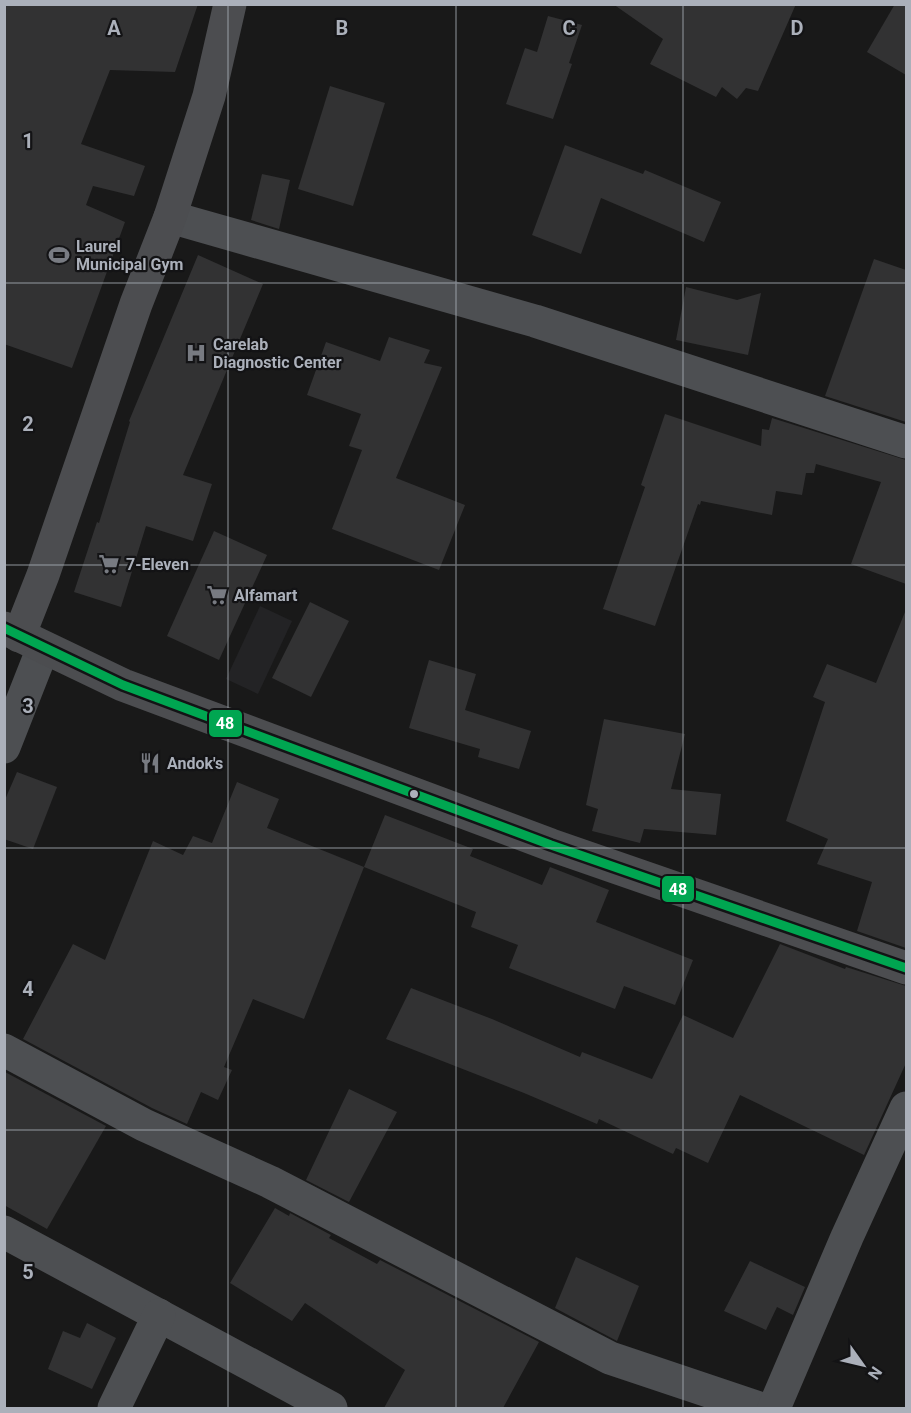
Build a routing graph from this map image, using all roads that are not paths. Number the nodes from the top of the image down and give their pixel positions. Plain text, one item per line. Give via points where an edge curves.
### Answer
1 (230, 4) edge
2 (170, 217) junction
3 (906, 442) edge
4 (22, 637) edge
5 (4, 747) edge
6 (906, 968) edge
7 (4, 1050) edge
8 (906, 1108) edge
9 (4, 1232) edge
10 (159, 1315) junction
11 (114, 1408) edge
12 (330, 1408) edge
13 (759, 1408) edge
14 (774, 1408) edge

1 - 2 main road via 209,96
2 - 3 street via 535,321
2 - 4 main road via 136,304
4 - 5 street
4 - 6 main road via 123,685 541,841
7 - 13 street via 144,1125 270,1182 610,1358
8 - 14 street
9 - 10 street
10 - 11 street
10 - 12 street

